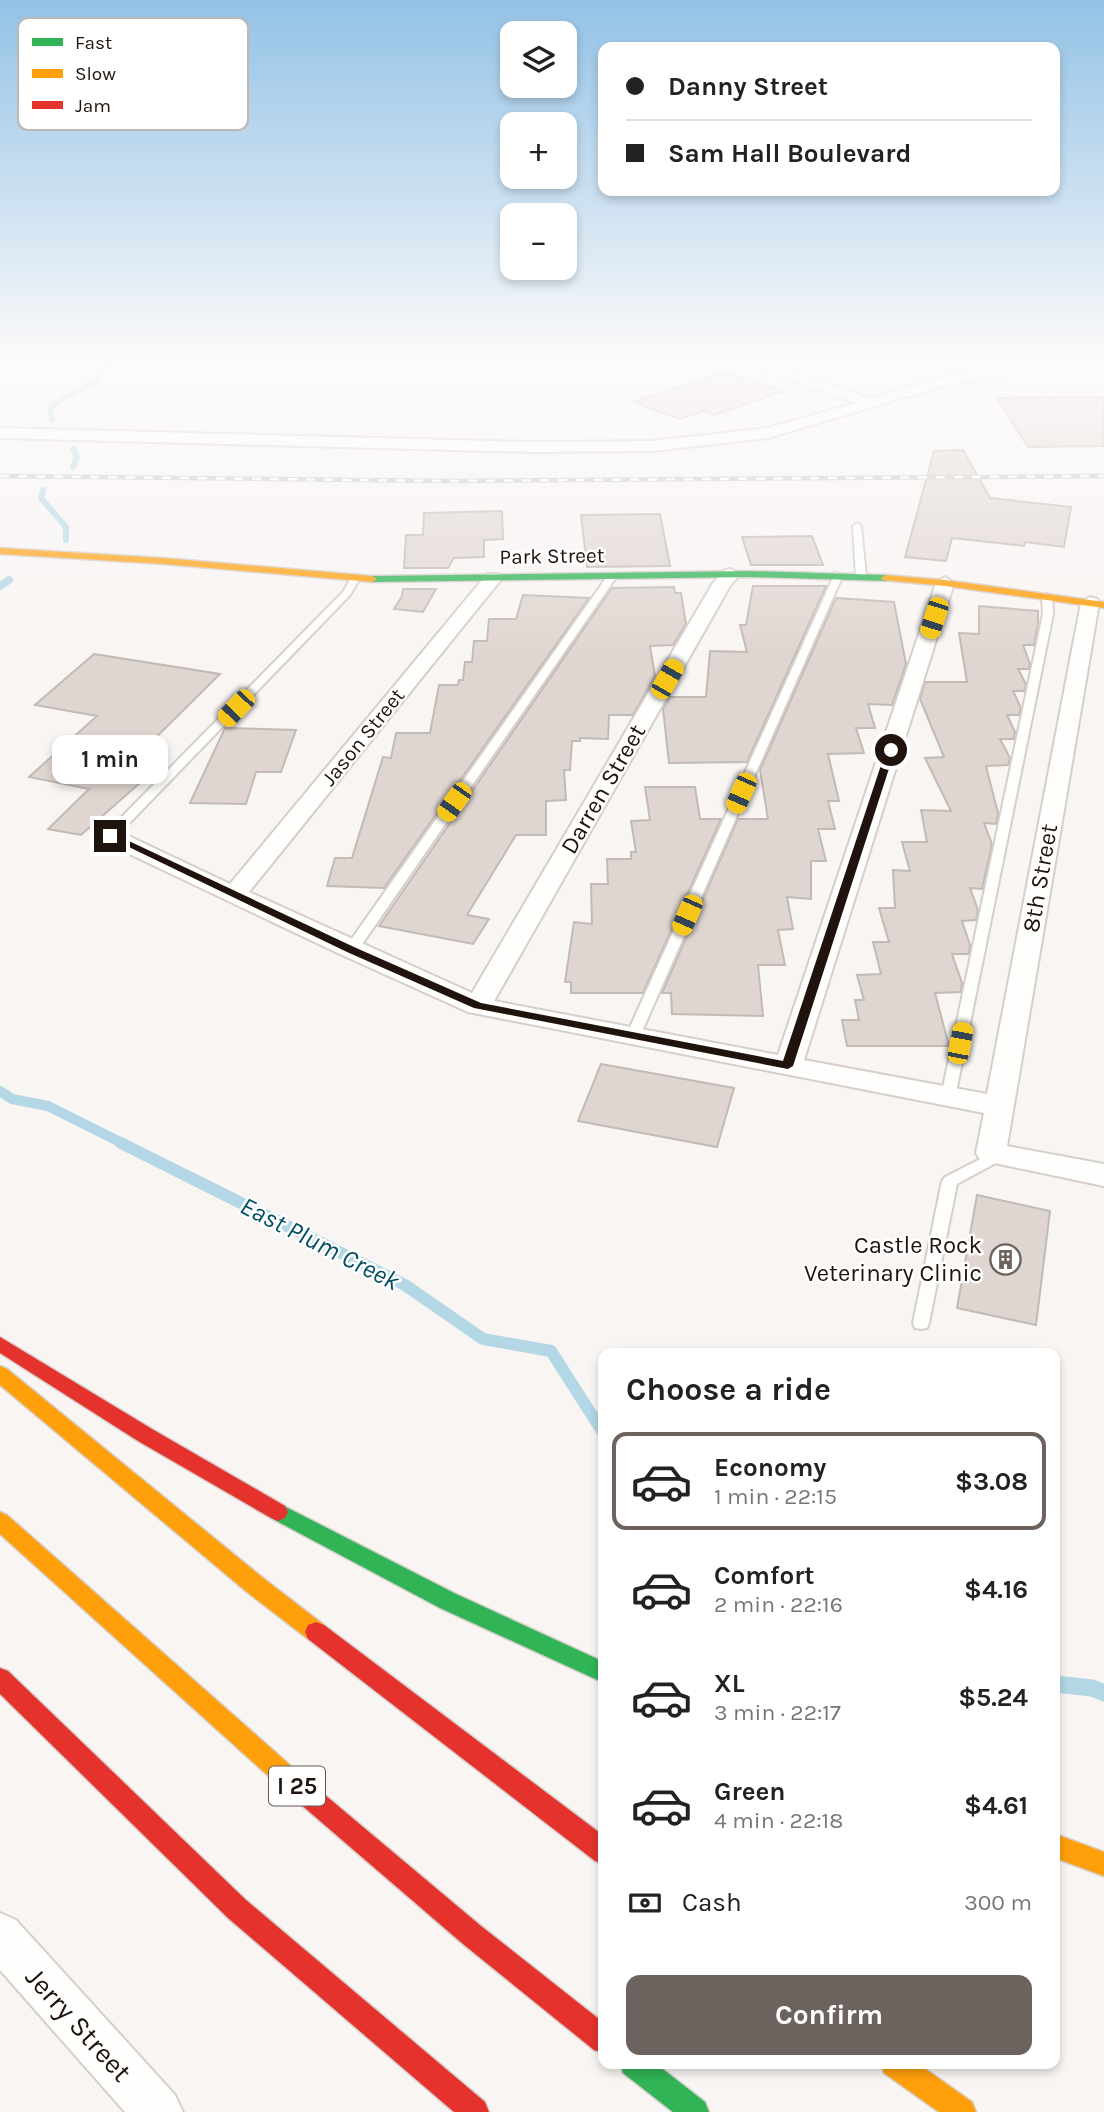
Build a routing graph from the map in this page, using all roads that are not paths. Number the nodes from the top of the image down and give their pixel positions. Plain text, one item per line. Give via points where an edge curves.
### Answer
1 (857, 527) dead end
2 (0, 551) edge
3 (730, 574) junction
4 (838, 575) junction
5 (612, 576) junction
6 (861, 576) junction
7 (493, 578) junction
8 (355, 579) junction
9 (945, 583) junction
10 (1047, 597) junction
11 (1097, 604) edge
12 (110, 836) joint
13 (234, 895) junction
14 (351, 950) junction
15 (478, 1006) junction
16 (633, 1036) junction
17 (788, 1066) junction
18 (948, 1097) junction
19 (998, 1106) junction
20 (995, 1154) junction
21 (1104, 1175) edge
22 (921, 1323) dead end
23 (0, 1344) edge
24 (0, 1374) edge
25 (0, 1521) edge
26 (598, 1670) edge
27 (0, 1679) edge
28 (598, 1847) edge
29 (1060, 1848) edge
30 (1104, 1864) edge
31 (0, 1936) edge
32 (598, 2035) edge
33 (641, 2069) edge
34 (902, 2069) edge
35 (158, 2112) edge
36 (475, 2112) edge
37 (695, 2112) edge
38 (962, 2112) edge

1 - 6 lane
2 - 8 main road, Park Street
3 - 4 main road, Park Street
3 - 5 main road, Park Street
3 - 15 street, Darren Street
4 - 6 main road, Park Street
4 - 16 lane
5 - 7 main road, Park Street
5 - 14 lane
6 - 9 main road, Park Street
7 - 8 main road, Park Street
7 - 13 street, Jason Street
8 - 12 lane via 347,593
9 - 10 main road, Park Street
9 - 17 street
10 - 11 main road, Park Street
10 - 18 lane via 1045,627
11 - 19 street, 8th Street
12 - 13 street
13 - 14 street
14 - 15 street
15 - 16 street
16 - 17 street
17 - 18 street
18 - 19 street
19 - 20 street, 8th Street
20 - 21 street
20 - 22 lane via 950,1181
23 - 26 main road via 171,1450 418,1588
24 - 28 main road via 255,1585
25 - 32 main road, I 25 via 261,1755
27 - 36 main road via 237,1909
29 - 30 main road
31 - 35 street, Jerry Street
33 - 37 main road
34 - 38 main road

